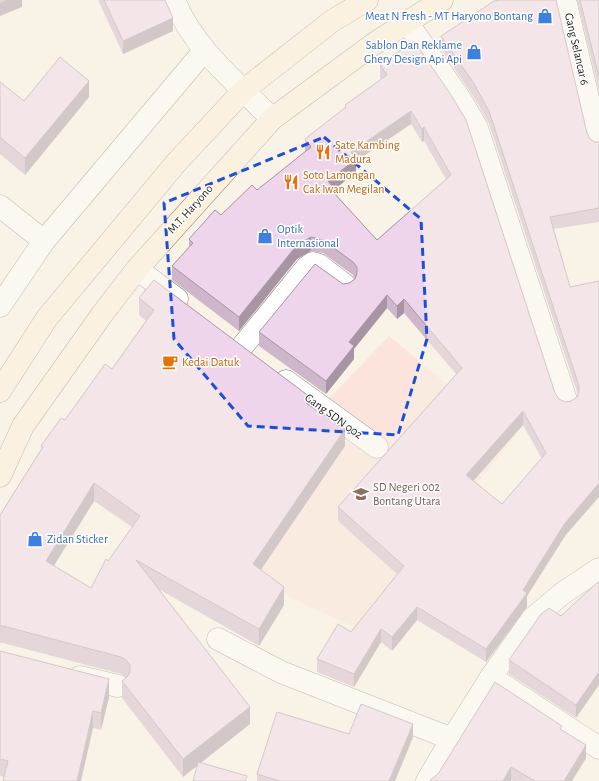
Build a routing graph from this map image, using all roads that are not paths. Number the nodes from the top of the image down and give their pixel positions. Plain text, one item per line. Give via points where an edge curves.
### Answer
1 (174, 0) edge
2 (367, 0) edge
3 (442, 0) edge
4 (565, 0) edge
5 (407, 22) junction
6 (204, 51) junction
7 (244, 90) junction
8 (272, 119) junction
9 (599, 144) edge
10 (0, 206) edge
11 (44, 241) junction
12 (137, 269) junction
13 (345, 284) edge
14 (0, 306) edge
15 (192, 311) edge
16 (222, 334) edge
17 (241, 348) junction
18 (0, 391) edge
19 (567, 403) edge
20 (377, 447) dead end
21 (0, 476) edge
22 (599, 569) edge
23 (218, 639) dead end
24 (59, 671) edge
25 (491, 677) junction
26 (118, 686) dead end
27 (452, 739) junction
28 (599, 748) edge
29 (427, 781) edge

1 - 6 street via 181,17
2 - 7 main road via 332,21
3 - 5 main road, M.T. Haryono
4 - 9 street, Gang Selancar 6
5 - 8 main road, M.T. Haryono
5 - 19 street via 477,128
6 - 7 street
6 - 11 street
7 - 8 street
7 - 18 main road via 176,163 47,318
8 - 12 main road, M.T. Haryono
10 - 11 street
11 - 14 street
12 - 15 street
12 - 21 main road, M.T. Haryono via 23,426
13 - 17 street via 313,263
16 - 17 street, Gang SDN 002
17 - 20 street, Gang SDN 002
22 - 25 street via 563,593 532,619
23 - 27 street via 281,672
24 - 26 street
25 - 27 street
25 - 28 street
27 - 29 street

